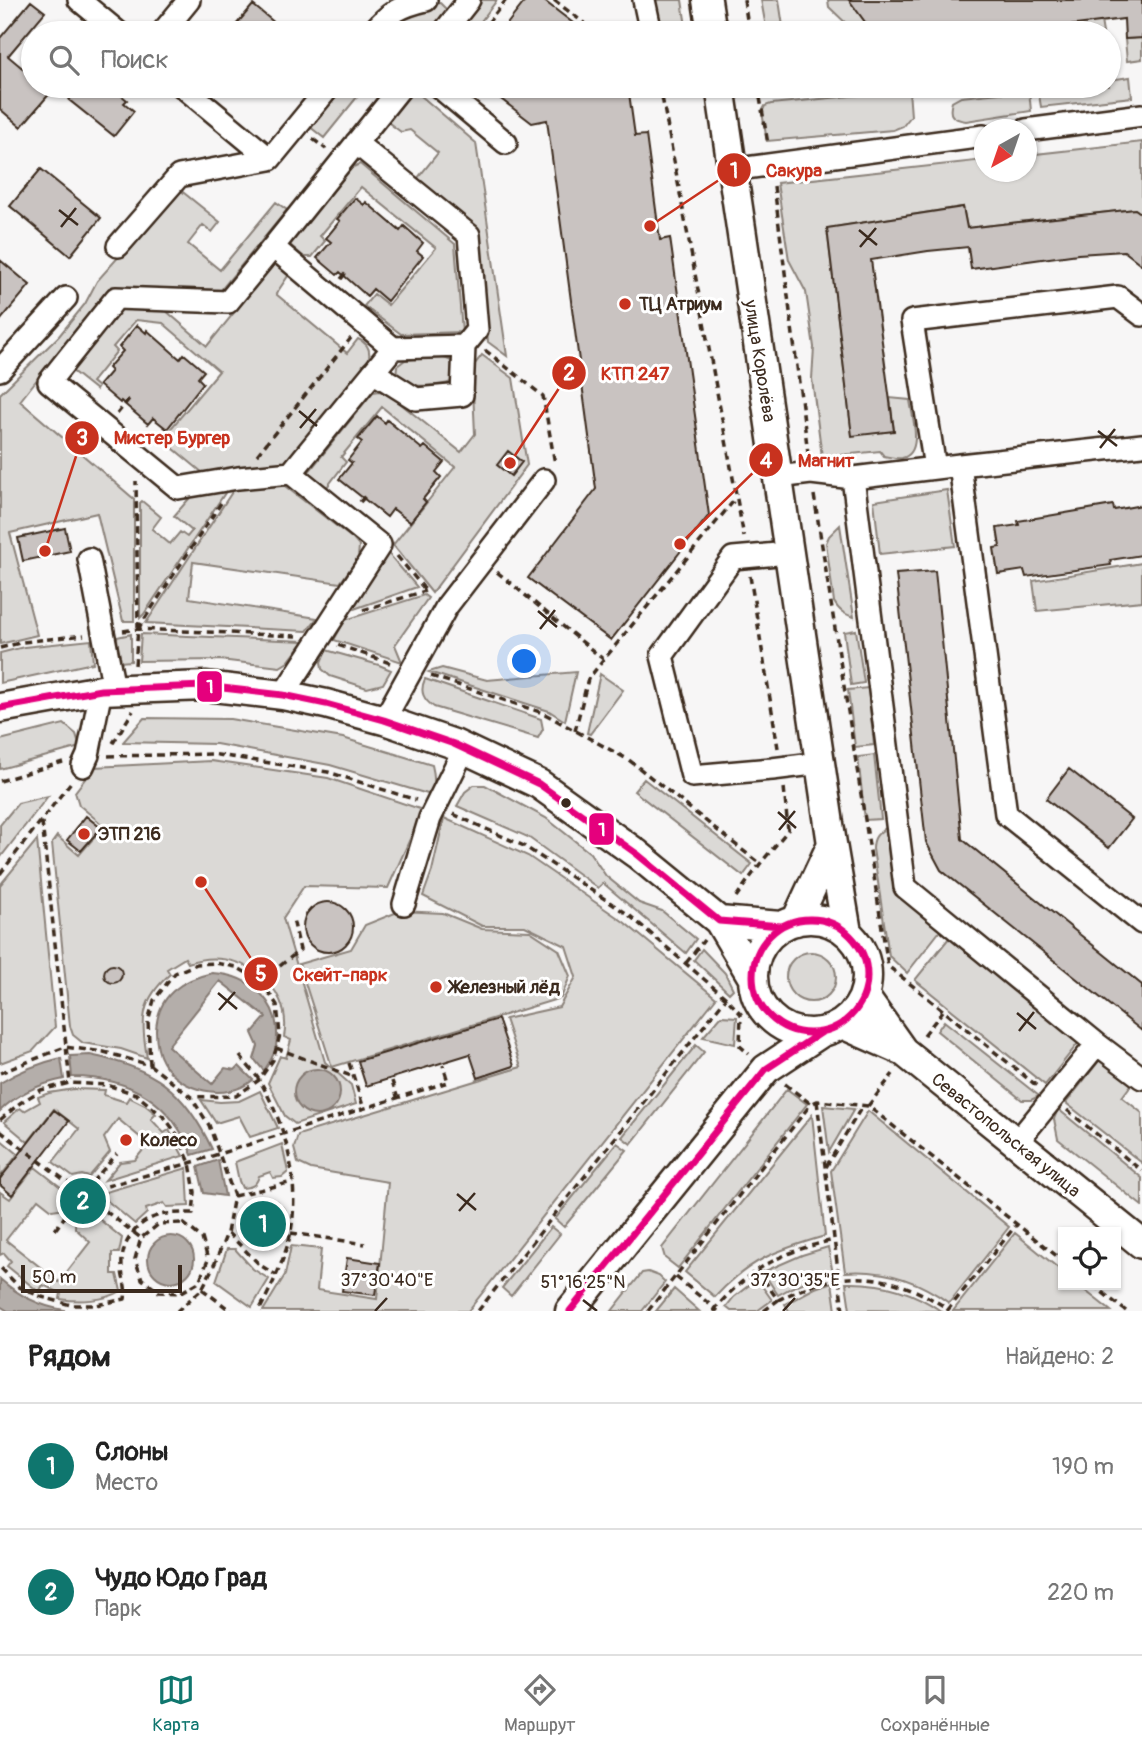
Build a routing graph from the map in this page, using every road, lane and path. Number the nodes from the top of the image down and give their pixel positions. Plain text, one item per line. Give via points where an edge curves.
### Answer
1 (79, 0) edge
2 (189, 0) edge
3 (426, 0) edge
4 (469, 0) edge
5 (506, 0) edge
6 (554, 0) edge
7 (645, 0) edge
8 (707, 0) edge
9 (744, 0) edge
10 (104, 21) edge
11 (172, 21) edge
12 (382, 21) edge
13 (452, 21) edge
14 (489, 21) edge
15 (581, 21) edge
16 (649, 21) edge
17 (710, 21) edge
18 (747, 21) edge
19 (196, 98) edge
20 (320, 98) edge
21 (392, 98) edge
22 (452, 98) edge
23 (722, 98) edge
24 (760, 98) edge
25 (1142, 115) edge
26 (297, 126) junction
27 (1037, 129) edge
28 (974, 137) edge
29 (356, 143) junction
30 (506, 143) dead end
31 (270, 159) junction
32 (341, 162) junction
33 (771, 165) junction
34 (731, 170) junction
35 (118, 246) dead end
36 (273, 247) junction
37 (66, 298) dead end
38 (1142, 315) edge
39 (364, 323) junction
40 (467, 342) junction
41 (393, 348) junction
42 (0, 370) edge
43 (373, 372) junction
44 (1142, 445) edge
45 (136, 454) junction
46 (961, 466) junction
47 (934, 468) junction
48 (291, 473) junction
49 (778, 477) junction
50 (238, 478) junction
51 (853, 478) junction
52 (544, 480) joint
53 (736, 498) dead end
54 (380, 545) junction
55 (789, 553) junction
56 (89, 559) dead end
57 (483, 560) junction
58 (331, 620) junction
59 (603, 659) junction
60 (108, 690) junction
61 (283, 695) junction
62 (0, 708) edge
63 (384, 720) junction
64 (575, 731) dead end
65 (464, 749) junction
66 (85, 761) junction
67 (821, 762) junction
68 (0, 781) edge
69 (436, 806) junction
70 (42, 822) junction
71 (832, 844) junction
72 (0, 874) edge
73 (404, 904) dead end
74 (293, 919) dead end
75 (719, 920) junction
76 (788, 923) junction
77 (1142, 923) edge
78 (847, 932) junction
79 (753, 978) junction
80 (261, 981) junction
81 (864, 996) junction
82 (726, 998) junction
83 (768, 1015) junction
84 (832, 1028) junction
85 (1097, 1044) junction
86 (65, 1047) junction
87 (276, 1048) junction
88 (903, 1051) junction
89 (240, 1056) dead end
90 (349, 1063) dead end
91 (150, 1065) junction
92 (443, 1065) dead end
93 (766, 1069) junction
94 (0, 1072) edge
95 (354, 1077) junction
96 (1142, 1078) edge
97 (259, 1080) junction
98 (392, 1082) dead end
99 (69, 1083) junction
100 (191, 1097) junction
101 (398, 1098) junction
102 (817, 1101) junction
103 (811, 1104) junction
104 (863, 1105) junction
105 (365, 1109) junction
106 (0, 1120) edge
107 (0, 1131) edge
108 (284, 1133) junction
109 (1016, 1143) junction
110 (220, 1153) junction
111 (117, 1154) dead end
112 (190, 1163) junction
113 (825, 1168) junction
114 (293, 1182) junction
115 (82, 1193) junction
116 (234, 1196) junction
117 (1017, 1224) junction
118 (55, 1230) dead end
119 (132, 1232) junction
120 (227, 1233) junction
121 (290, 1233) junction
122 (141, 1238) junction
123 (834, 1240) junction
124 (365, 1244) dead end
125 (1142, 1244) edge
126 (1058, 1257) edge
127 (0, 1268) edge
128 (757, 1270) junction
129 (276, 1275) junction
130 (676, 1277) junction
131 (839, 1279) junction
132 (199, 1282) junction
133 (202, 1289) junction
134 (1099, 1290) edge
135 (778, 1300) junction
136 (71, 1305) junction
137 (715, 1310) edge
138 (947, 1310) edge
139 (71, 1311) edge
140 (177, 1311) edge
141 (231, 1311) edge
142 (259, 1311) edge
143 (478, 1311) edge
144 (570, 1311) edge
145 (648, 1311) edge
146 (764, 1311) edge
147 (843, 1311) edge
148 (1126, 1311) edge

1 - 10 street
2 - 11 street
3 - 12 street via 406,5
4 - 13 street
5 - 14 path
6 - 15 path
7 - 16 street
8 - 17 main road
9 - 18 path
19 - 31 street
20 - 26 street
21 - 29 street
22 - 30 street
23 - 34 main road, улица Королёва
24 - 33 path
25 - 27 street
26 - 31 street
26 - 32 path
28 - 33 street
29 - 32 street
29 - 40 street via 469,234 477,330
31 - 35 street via 179,176
32 - 36 street
33 - 34 street
34 - 49 main road, улица Королёва
36 - 39 street
36 - 45 street via 228,302 116,298 49,382
37 - 42 street
38 - 47 street via 1118,297 912,321
39 - 41 street
39 - 50 path
40 - 41 street
40 - 43 street via 462,394 416,399
40 - 52 path via 543,396 555,464
41 - 43 street
43 - 48 street
44 - 46 street
45 - 50 street via 178,488
45 - 50 path via 138,629
46 - 47 street
46 - 77 street via 1006,814
47 - 51 street
48 - 50 street
48 - 54 street
49 - 51 street via 811,473
49 - 55 main road, улица Королёва
51 - 85 street via 905,887
52 - 57 street
53 - 59 path
54 - 58 street
54 - 58 path via 392,550 425,591
55 - 67 main road, улица Королёва
55 - 67 street via 733,558 662,656 692,776
56 - 60 street
57 - 59 path
57 - 63 street via 447,606
58 - 61 street
59 - 64 path via 587,678
60 - 61 main road via 205,686
60 - 62 main road
60 - 66 street
61 - 63 main road
63 - 65 main road
65 - 69 street
65 - 75 main road via 539,784
66 - 68 path
66 - 69 path via 212,754 328,772
66 - 70 path
67 - 71 main road, улица Королёва
69 - 73 street
69 - 82 path via 524,846 629,915
70 - 72 path
70 - 86 path
71 - 76 main road
71 - 78 main road, улица Королёва
74 - 80 path via 300,950
75 - 76 main road
75 - 79 main road
76 - 78 main road via 814,919
76 - 79 main road via 760,948
78 - 81 main road via 866,962
79 - 83 main road
80 - 87 path via 277,1005 280,1035
80 - 91 path via 236,967 216,963 197,964 175,973 154,1000 148,1021
81 - 84 main road via 855,1012
81 - 88 main road, Севастопольская улица
82 - 93 path via 741,1014 740,1046
82 - 143 path
83 - 84 main road via 802,1033
83 - 93 main road
84 - 88 main road, Севастопольская улица
84 - 93 main road
85 - 96 street
85 - 109 street
86 - 91 path
86 - 94 path
86 - 99 path
87 - 95 path
87 - 97 path
88 - 109 main road, Севастопольская улица
89 - 97 path
90 - 95 path
91 - 100 path
92 - 101 path via 448,1082
93 - 103 path
93 - 144 main road
95 - 105 path
97 - 100 path via 236,1096
97 - 108 path
98 - 101 path
99 - 106 path via 41,1090
99 - 112 path via 107,1085 136,1094 165,1118
100 - 110 path
101 - 105 path
102 - 103 path
102 - 104 path
102 - 113 path
103 - 130 path
104 - 113 path
104 - 117 path
105 - 108 path
107 - 115 path
108 - 110 path
108 - 114 path
109 - 125 main road, Севастопольская улица
110 - 112 path
110 - 116 path
111 - 115 path
112 - 115 path
112 - 119 path via 193,1213 163,1214
113 - 123 path
114 - 116 path
114 - 121 path
115 - 118 path
115 - 119 path
116 - 120 path
117 - 126 path
117 - 138 path
119 - 122 path
119 - 136 path via 122,1251 125,1299
120 - 129 path
120 - 133 path
121 - 124 path
121 - 129 path
122 - 132 path via 135,1259 142,1279 159,1292 180,1293
122 - 132 path via 159,1224 183,1223 202,1238 208,1261
123 - 128 path via 795,1251
123 - 131 path
127 - 136 path via 19,1287
128 - 135 path
128 - 137 path
129 - 142 path
130 - 137 path
130 - 145 path
131 - 135 path
131 - 138 path via 884,1280 907,1286
131 - 147 path
132 - 133 path
133 - 140 path
133 - 141 path
134 - 148 path
135 - 146 path
136 - 139 path

